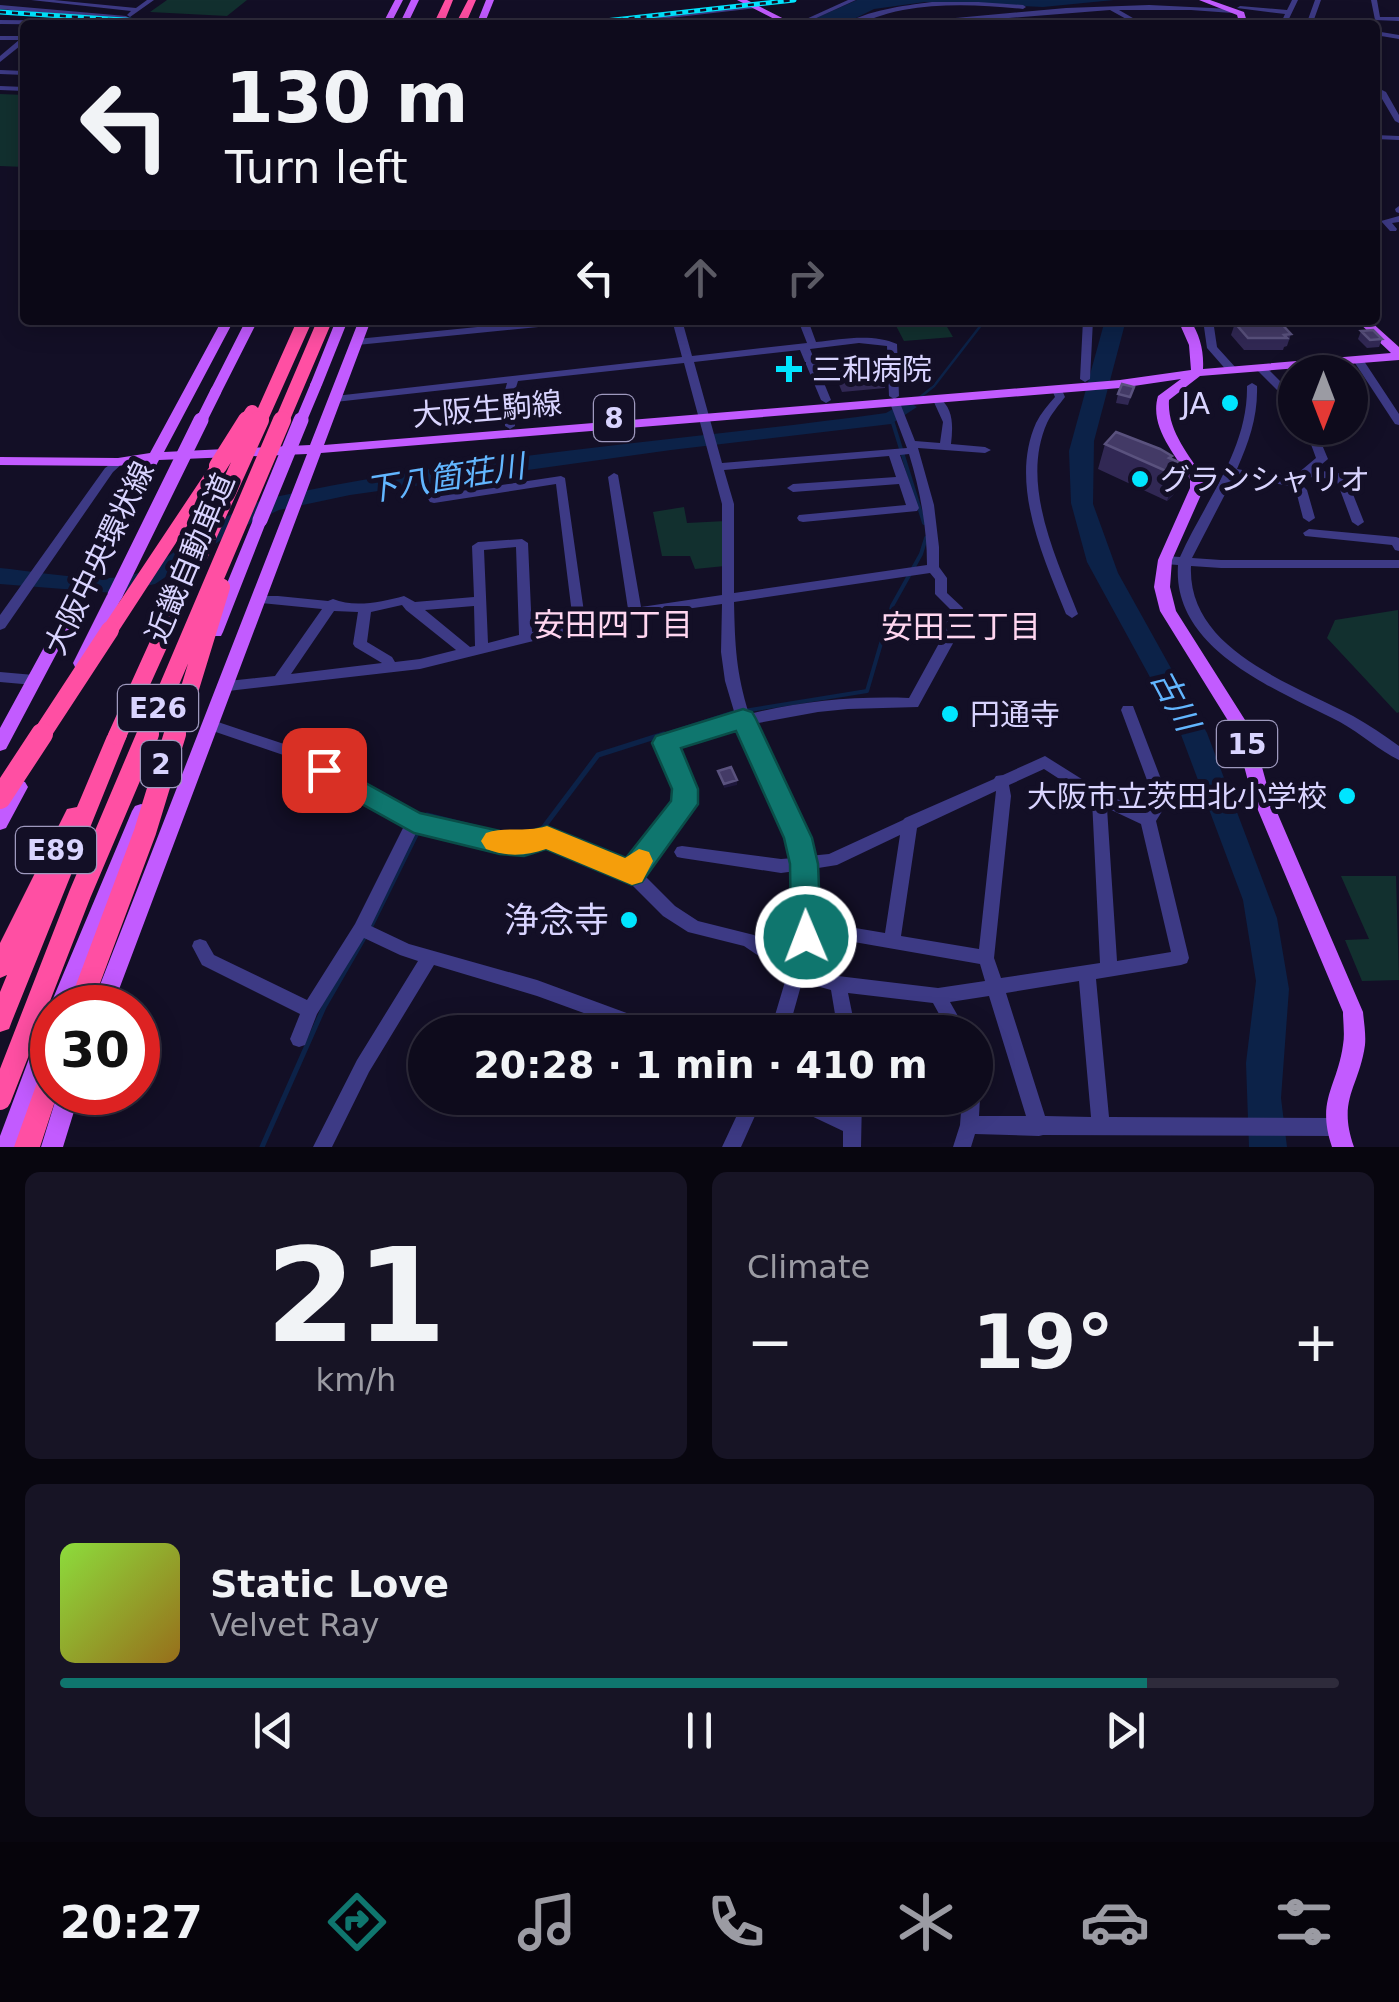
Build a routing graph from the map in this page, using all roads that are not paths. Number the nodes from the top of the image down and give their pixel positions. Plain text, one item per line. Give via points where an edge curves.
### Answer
1 (34, 0) edge
2 (151, 0) edge
3 (740, 0) edge
4 (853, 0) edge
5 (1120, 0) edge
6 (1203, 0) edge
7 (1295, 0) edge
8 (1374, 0) edge
9 (754, 7) junction
10 (0, 8) edge
11 (1050, 8) dead end
12 (1080, 8) junction
13 (1110, 8) junction
14 (1238, 8) edge
15 (137, 10) junction
16 (1289, 12) junction
17 (974, 18) junction
18 (1399, 19) edge
19 (96, 20) edge
20 (124, 20) edge
21 (645, 20) edge
22 (782, 20) edge
23 (801, 20) edge
24 (855, 20) edge
25 (965, 20) edge
26 (977, 20) edge
27 (1133, 20) edge
28 (1285, 20) edge
29 (5, 52) edge
30 (0, 65) edge
31 (1380, 94) edge
32 (1399, 121) edge
33 (1399, 219) edge
34 (1396, 230) edge
35 (225, 325) edge
36 (249, 325) edge
37 (299, 325) edge
38 (300, 325) edge
39 (322, 325) edge
40 (340, 325) edge
41 (363, 325) edge
42 (529, 325) edge
43 (678, 325) edge
44 (804, 325) edge
45 (1088, 325) edge
46 (1188, 325) edge
47 (1209, 325) edge
48 (1367, 325) edge
49 (357, 342) junction
50 (807, 345) junction
51 (1399, 355) edge
52 (688, 359) junction
53 (1368, 359) edge
54 (1278, 367) edge
55 (1262, 368) junction
56 (1232, 370) junction
57 (1197, 373) junction
58 (1368, 375) edge
59 (514, 378) junction
60 (1084, 383) junction
61 (1278, 384) edge
62 (1252, 386) dead end
63 (1057, 390) junction
64 (937, 397) junction
65 (335, 399) junction
66 (826, 400) junction
67 (900, 404) junction
68 (703, 415) junction
69 (1399, 422) edge
70 (510, 426) junction
71 (1317, 445) edge
72 (318, 446) junction
73 (945, 446) junction
74 (903, 450) junction
75 (985, 450) dead end
76 (0, 453) edge
77 (158, 456) junction
78 (0, 461) edge
79 (118, 462) junction
80 (718, 467) junction
81 (1230, 471) junction
82 (1306, 473) junction
83 (614, 477) dead end
84 (903, 480) junction
85 (1293, 484) junction
86 (793, 488) dead end
87 (434, 499) dead end
88 (803, 518) dead end
89 (1310, 518) dead end
90 (1358, 522) dead end
91 (235, 528) junction
92 (1310, 533) dead end
93 (1399, 547) edge
94 (1165, 560) junction
95 (1185, 562) junction
96 (1399, 564) edge
97 (926, 570) junction
98 (261, 599) junction
99 (729, 599) junction
100 (480, 601) junction
101 (333, 603) junction
102 (412, 607) junction
103 (364, 610) junction
104 (635, 612) junction
105 (1072, 614) dead end
106 (580, 622) junction
107 (0, 625) edge
108 (526, 637) junction
109 (475, 651) junction
110 (390, 667) junction
111 (0, 677) edge
112 (34, 680) junction
113 (280, 680) junction
114 (228, 686) junction
115 (1128, 710) dead end
116 (741, 714) junction
117 (212, 725) junction
118 (49, 731) junction
119 (117, 736) junction
120 (0, 744) edge
121 (1399, 754) edge
122 (165, 755) junction
123 (1002, 780) junction
124 (0, 796) edge
125 (1099, 797) junction
126 (1148, 820) junction
127 (910, 822) junction
128 (0, 823) edge
129 (420, 824) junction
130 (682, 852) dead end
131 (804, 864) junction
132 (632, 873) junction
133 (807, 927) junction
134 (366, 931) junction
135 (892, 942) junction
136 (124, 946) junction
137 (200, 946) dead end
138 (429, 958) junction
139 (986, 958) junction
140 (0, 967) edge
141 (1109, 968) junction
142 (798, 973) junction
143 (1087, 974) junction
144 (838, 984) junction
145 (70, 985) edge
146 (88, 985) edge
147 (110, 985) edge
148 (996, 989) junction
149 (938, 996) junction
150 (310, 1010) junction
151 (610, 1015) edge
152 (784, 1015) edge
153 (844, 1015) edge
154 (949, 1015) edge
155 (0, 1020) edge
156 (300, 1040) dead end
157 (30, 1086) edge
158 (0, 1100) edge
159 (38, 1115) edge
160 (62, 1115) edge
161 (746, 1115) edge
162 (829, 1115) edge
163 (853, 1115) edge
164 (970, 1115) edge
165 (853, 1126) junction
166 (970, 1126) junction
167 (1102, 1126) junction
168 (1039, 1127) junction
169 (1334, 1127) junction
170 (8, 1147) edge
171 (27, 1147) edge
172 (52, 1147) edge
173 (322, 1147) edge
174 (731, 1147) edge
175 (852, 1147) edge
176 (962, 1147) edge
177 (1343, 1147) edge

1 - 15 street
2 - 15 street
3 - 9 main road
4 - 23 street
5 - 12 street
6 - 14 main road
7 - 16 street
8 - 18 street via 1377,19
9 - 21 street
9 - 22 main road
10 - 19 street
11 - 24 street via 920,3
12 - 13 street
12 - 17 street
13 - 14 street
13 - 27 street
14 - 16 street
15 - 20 street
16 - 28 street
17 - 25 street
17 - 26 street
29 - 30 street
31 - 32 street
33 - 34 street via 1385,220
35 - 77 main road
36 - 118 main road, 大阪中央環状線, bridge
37 - 124 highway, bridge via 244,427
38 - 119 highway, 近畿自動車道 / E26, bridge
39 - 91 highway, 近畿自動車道 / E26, bridge
40 - 122 main road, 2, bridge
41 - 49 main road, 2
42 - 49 street
43 - 52 street
44 - 50 street
45 - 60 street
46 - 57 main road
47 - 56 street via 1212,348
48 - 51 main road
49 - 65 main road, 2
50 - 52 street
50 - 66 street
50 - 67 street via 892,344
51 - 53 main road, 大阪生駒線 / 8
52 - 59 street
52 - 68 street
54 - 55 main road, 大阪生駒線 / 8
55 - 56 main road, 大阪生駒線 / 8
55 - 61 street
56 - 57 main road, 大阪生駒線 / 8
57 - 60 main road, 大阪生駒線 / 8
57 - 94 main road, 15 via 1163,399 1160,412 1197,480
58 - 69 street
59 - 65 street
59 - 70 street
60 - 63 main road, 大阪生駒線 / 8
60 - 64 main road, 大阪生駒線 / 8
62 - 81 street via 1252,407
63 - 64 main road, 大阪生駒線 / 8
63 - 105 street via 1060,397 1039,430 1033,476 1036,511
64 - 67 main road, 大阪生駒線 / 8
64 - 73 street via 948,420
65 - 72 main road, 2
66 - 67 main road, 大阪生駒線 / 8
66 - 68 main road, 大阪生駒線 / 8
67 - 68 main road, 大阪生駒線 / 8
67 - 74 street
68 - 70 main road, 大阪生駒線 / 8
68 - 72 main road, 大阪生駒線 / 8
68 - 80 street
70 - 72 main road, 大阪生駒線 / 8
71 - 82 street via 1322,459
72 - 77 main road, 大阪生駒線 / 8
72 - 98 main road, 2
73 - 74 street
73 - 75 street
74 - 80 street
74 - 84 street
74 - 97 street via 927,502 934,543
76 - 77 main road, 大阪生駒線 / 8
77 - 79 main road, 大阪生駒線 / 8
77 - 112 main road
78 - 79 main road, 大阪生駒線 / 8
79 - 107 street
80 - 99 street via 728,504
81 - 85 street
81 - 95 street
82 - 85 street
82 - 90 street via 1341,476
83 - 104 street
84 - 86 street
84 - 88 street via 913,508
85 - 89 street via 1302,490
87 - 106 street via 561,480
91 - 146 highway, bridge via 145,832
91 - 158 highway, 近畿自動車道 / E26, bridge
92 - 93 street via 1396,541
94 - 95 street
94 - 169 main road, 15 via 1168,610 1243,731 1262,796 1352,1012 1354,1044 1340,1080
95 - 96 street
95 - 121 street via 1196,616 1223,652 1250,672 1368,728
97 - 99 street
97 - 116 street via 941,578 942,594 957,608 950,636 913,703 856,700
98 - 101 street
98 - 114 main road, 2
99 - 104 street
99 - 116 street via 728,652
100 - 102 street
100 - 108 street via 478,546 522,543
100 - 109 street
101 - 103 street
101 - 113 street
102 - 103 street via 404,600
102 - 109 street
103 - 110 street via 360,644
104 - 106 street
106 - 108 street
108 - 109 street
109 - 110 street
110 - 113 street
111 - 112 street
112 - 120 main road
113 - 114 street
114 - 117 main road, 2
115 - 126 street via 1162,800
116 - 131 street via 787,808
116 - 132 street via 666,743 685,789 684,804
117 - 129 street via 297,754
117 - 136 main road, 2
118 - 124 main road
118 - 128 main road, 大阪中央環状線
119 - 140 highway, E89
119 - 155 highway, 近畿自動車道 / E26
122 - 136 main road, 2 via 155,830
122 - 145 main road, 2
123 - 125 street via 1045,762
123 - 127 street
123 - 139 street
125 - 126 street
125 - 141 street
126 - 141 street via 1181,958
127 - 131 street via 831,860
127 - 135 street
129 - 132 street via 524,844 547,837
129 - 134 street
130 - 131 street
131 - 133 street
132 - 142 street via 694,927 748,940
133 - 135 street
133 - 142 street
134 - 138 street
134 - 150 street
135 - 139 street
136 - 147 main road, 2
137 - 150 street via 208,960
138 - 151 street
138 - 173 street
139 - 148 street
141 - 143 street
142 - 144 street
142 - 152 street
143 - 148 street
143 - 167 street
144 - 149 street
144 - 153 street
148 - 149 street
148 - 168 street
149 - 154 street
150 - 156 street
157 - 170 main road
159 - 171 highway
160 - 172 main road
161 - 174 street
162 - 165 street
163 - 165 street
164 - 166 street
165 - 175 street
166 - 168 street
166 - 176 street
167 - 168 street
167 - 169 street
169 - 177 main road

